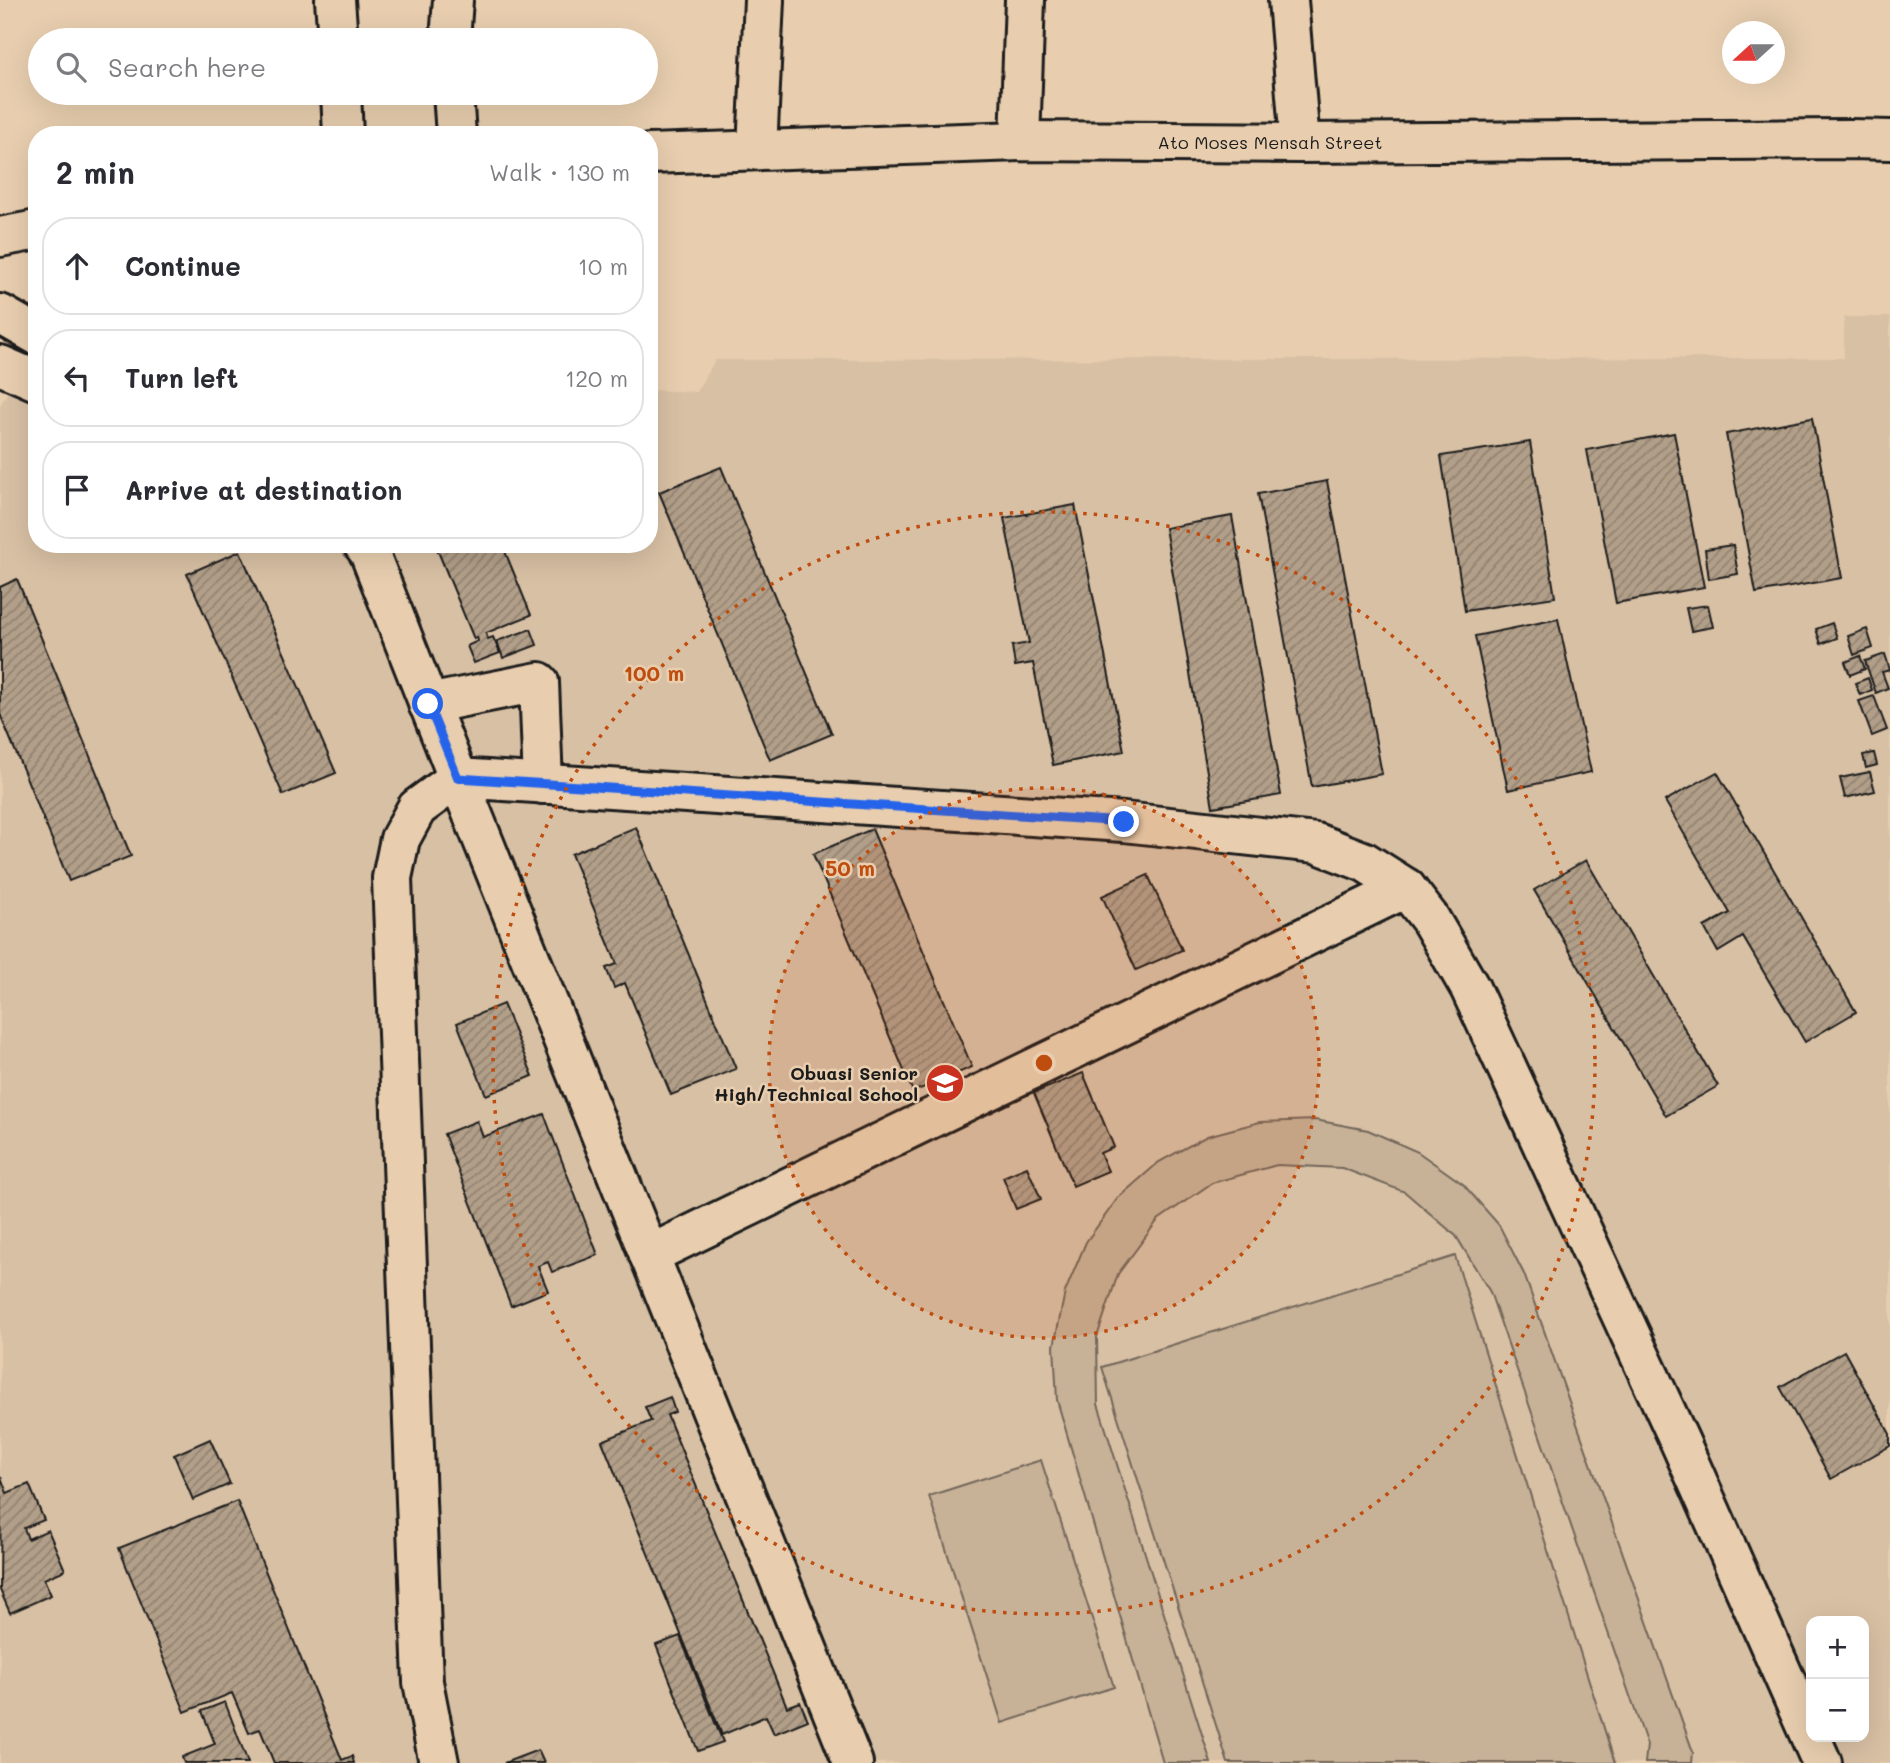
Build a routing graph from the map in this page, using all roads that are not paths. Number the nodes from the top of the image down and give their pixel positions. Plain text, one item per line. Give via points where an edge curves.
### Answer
1 (335, 0) edge
2 (453, 0) edge
3 (764, 0) edge
4 (1025, 0) edge
5 (1288, 0) edge
6 (337, 28) edge
7 (451, 28) edge
8 (342, 105) edge
9 (454, 105) edge
10 (343, 126) edge
11 (455, 126) edge
12 (1890, 140) edge
13 (1020, 141) junction
14 (1300, 142) junction
15 (757, 150) junction
16 (658, 154) edge
17 (28, 232) edge
18 (0, 237) edge
19 (0, 314) edge
20 (28, 330) edge
21 (0, 365) edge
22 (28, 377) edge
23 (369, 553) edge
24 (428, 704) junction
25 (458, 778) junction
26 (543, 784) junction
27 (1406, 888) junction
28 (649, 1255) junction
29 (439, 1763) edge
30 (853, 1763) edge
31 (1822, 1763) edge

1 - 6 street
2 - 7 street
3 - 15 street
4 - 13 street
5 - 14 street
8 - 10 street
9 - 11 street
12 - 14 street, Ato Moses Mensah Street
13 - 14 street, Ato Moses Mensah Street
13 - 15 street, Ato Moses Mensah Street
15 - 16 street, Ato Moses Mensah Street
17 - 18 street
19 - 20 street
21 - 22 street
23 - 24 street
24 - 25 street
24 - 26 street via 539,682
25 - 26 street
25 - 28 street
25 - 29 street via 417,808 400,839 392,877 423,1682
26 - 27 street via 1124,822 1315,844 1365,862
27 - 28 street
27 - 31 street via 1430,919 1470,988
28 - 30 street

